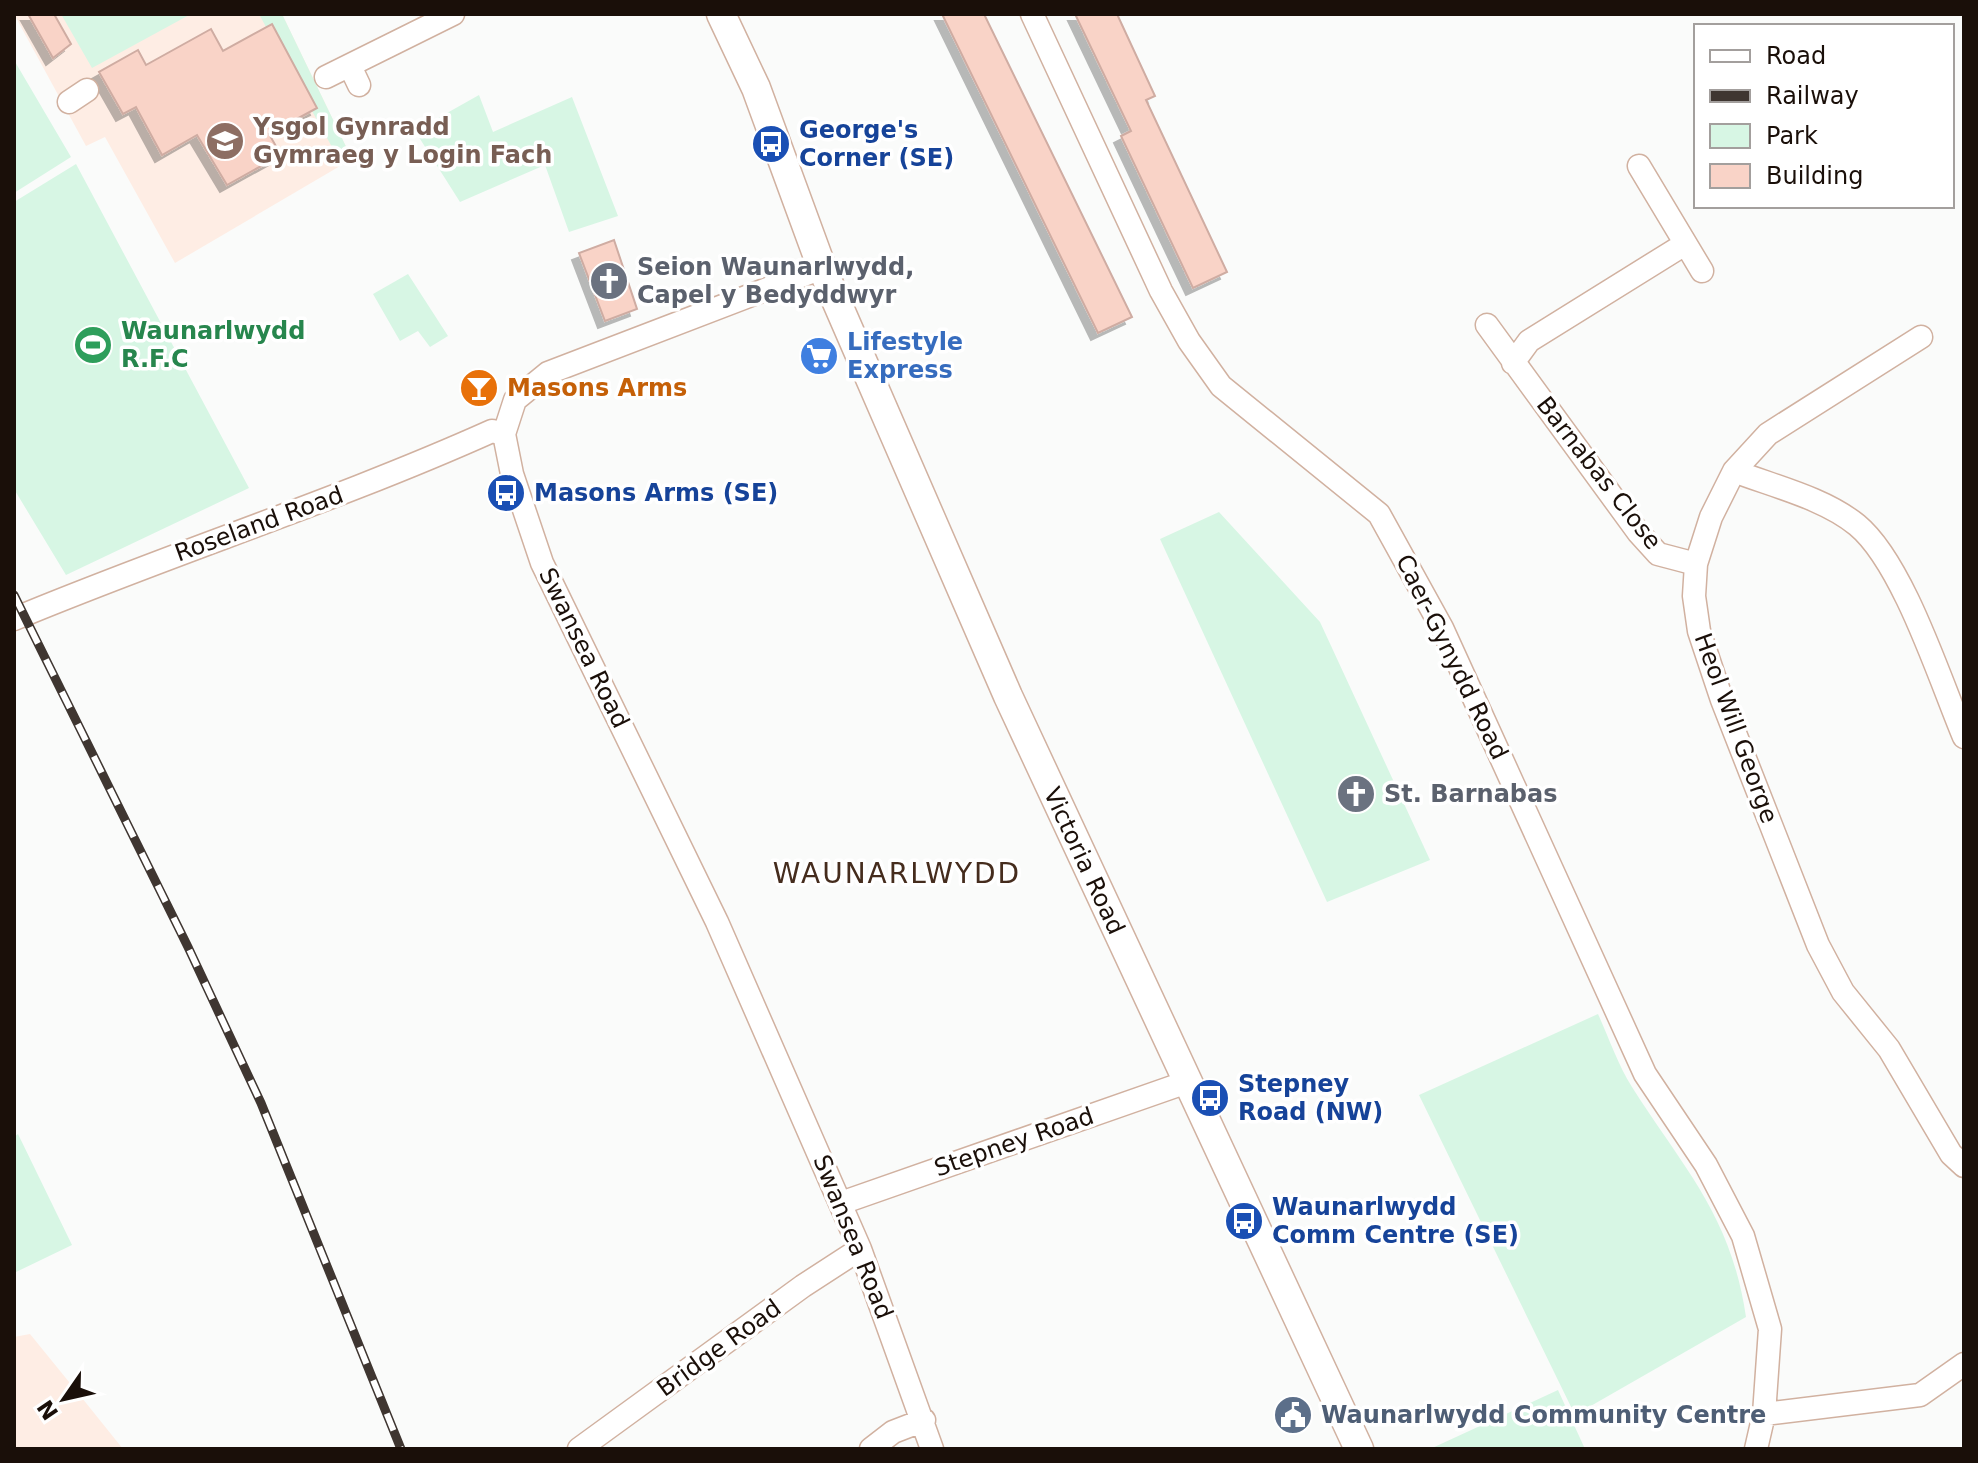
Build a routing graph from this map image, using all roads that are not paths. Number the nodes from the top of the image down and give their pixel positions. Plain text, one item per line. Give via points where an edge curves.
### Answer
1 (453, 14) edge
2 (721, 14) edge
3 (1032, 14) edge
4 (326, 77) dead end
5 (1639, 166) dead end
6 (1685, 244) junction
7 (822, 268) junction
8 (1702, 271) dead end
9 (1487, 325) dead end
10 (1921, 337) dead end
11 (1513, 363) junction
12 (504, 434) junction
13 (1734, 471) junction
14 (1696, 564) junction
15 (14, 619) edge
16 (1964, 737) edge
17 (1187, 1082) junction
18 (1964, 1166) edge
19 (841, 1203) junction
20 (860, 1249) junction
21 (1964, 1364) edge
22 (1764, 1414) junction
23 (924, 1420) junction
24 (579, 1449) edge
25 (871, 1449) edge
26 (932, 1449) edge
27 (1359, 1449) edge
28 (1756, 1449) edge

1 - 4 street via 354,75
2 - 7 main road via 756,88
3 - 22 street, Caer-Gynydd Road via 1189,341 1221,386 1379,514 1442,628 1645,1074 1706,1165 1743,1236 1770,1329
5 - 6 street
6 - 8 street
6 - 11 street via 1529,341
7 - 12 street via 548,373 515,400
7 - 17 main road, Victoria Road via 1008,696
9 - 11 street, Barnabas Close
10 - 13 street, Heol Will George via 1768,434
11 - 14 street, Barnabas Close via 1658,554
12 - 15 street, Roseland Road via 492,431
12 - 19 street, Swansea Road via 542,563 717,922
13 - 14 street, Heol Will George
13 - 16 street via 1828,508 1866,535 1904,596
14 - 18 street, Heol Will George via 1699,631 1818,945 1843,992 1889,1049 1945,1145
17 - 19 street, Stepney Road
17 - 27 main road, Victoria Road
19 - 20 street, Swansea Road
20 - 23 street, Swansea Road
20 - 24 street, Bridge Road
21 - 22 street via 1920,1395
22 - 28 street, Caer-Gynydd Road
23 - 25 street via 893,1432
23 - 26 street, Swansea Road

